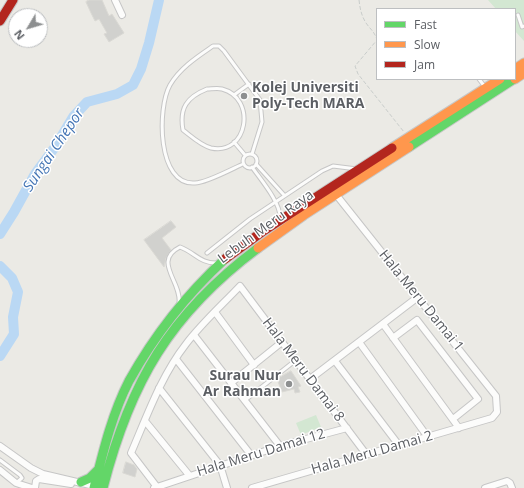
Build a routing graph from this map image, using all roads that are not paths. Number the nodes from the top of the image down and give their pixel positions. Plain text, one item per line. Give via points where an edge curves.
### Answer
1 (13, 0) edge
2 (115, 0) edge
3 (122, 15) dead end
4 (518, 15) dead end
5 (0, 21) edge
6 (524, 26) edge
7 (480, 80) edge
8 (498, 80) edge
9 (513, 80) edge
10 (248, 84) junction
11 (486, 88) junction
12 (234, 96) junction
13 (234, 142) junction
14 (252, 154) junction
15 (245, 155) junction
16 (243, 164) junction
17 (256, 164) junction
18 (252, 168) junction
19 (359, 169) junction
20 (333, 191) junction
21 (284, 195) junction
22 (275, 201) junction
23 (280, 220) junction
24 (207, 253) dead end
25 (221, 263) junction
26 (418, 297) junction
27 (178, 309) junction
28 (215, 312) junction
29 (383, 324) junction
30 (194, 335) junction
31 (393, 338) junction
32 (282, 342) junction
33 (359, 342) junction
34 (176, 360) junction
35 (296, 360) junction
36 (335, 361) junction
37 (254, 365) junction
38 (310, 380) junction
39 (231, 383) junction
40 (159, 388) junction
41 (244, 401) junction
42 (492, 418) joint
43 (453, 419) junction
44 (145, 421) junction
45 (346, 428) junction
46 (459, 428) junction
47 (427, 436) junction
48 (398, 444) junction
49 (0, 446) edge
50 (280, 446) junction
51 (366, 454) junction
52 (251, 455) junction
53 (0, 460) edge
54 (220, 465) junction
55 (100, 468) junction
56 (0, 470) edge
57 (189, 475) junction
58 (16, 483) junction
59 (79, 485) edge
60 (511, 486) edge
61 (97, 487) edge
62 (155, 487) edge
63 (32, 488) edge
64 (35, 488) edge
65 (227, 488) edge
66 (252, 488) edge
67 (486, 488) edge

1 - 5 main road
2 - 3 street
4 - 6 lane via 522,27
7 - 11 lane
8 - 11 main road, Lebuh Meru Raya
9 - 20 main road, Lebuh Meru Raya
10 - 12 lane
10 - 14 lane via 260,100 262,109 262,122
10 - 16 lane via 219,46 213,46 179,73 169,87 162,117 168,165 178,179 196,183
11 - 19 main road, Lebuh Meru Raya
12 - 13 lane via 242,108 245,122 242,132
12 - 13 lane via 223,89 207,89 194,94 186,104 181,120 183,130 200,143 212,148 225,147
13 - 15 lane
14 - 15 lane
14 - 17 lane via 256,157
15 - 16 lane
16 - 18 lane
17 - 18 lane
17 - 21 lane
18 - 22 lane
19 - 20 main road, Lebuh Meru Raya
19 - 21 lane via 333,166
20 - 23 main road, Lebuh Meru Raya
20 - 26 street, Hala Meru Damai 1
20 - 61 main road, Lebuh Meru Raya via 251,252 218,280 191,308 161,346 138,386 106,477
21 - 22 lane
22 - 23 lane via 280,212
22 - 24 lane
23 - 25 main road, Lebuh Meru Raya
25 - 27 main road, Lebuh Meru Raya via 199,283
25 - 27 lane via 209,264 180,247 172,251 168,256 168,263 180,296
26 - 29 street
26 - 42 street, Hala Meru Damai 1 via 496,396 497,412
27 - 55 main road, Lebuh Meru Raya via 129,382 108,435
28 - 30 street
28 - 32 street, Hala Meru Damai 8 via 240,286
28 - 37 street
29 - 31 street
29 - 33 street
30 - 34 street
30 - 39 street
31 - 43 street
31 - 43 street via 417,320 478,399
32 - 35 street, Hala Meru Damai 8
32 - 37 street
33 - 36 street
33 - 47 street
34 - 40 street
34 - 52 street
35 - 38 street, Hala Meru Damai 8
35 - 41 lane
36 - 38 street
36 - 48 street
37 - 39 street
38 - 45 street, Hala Meru Damai 8
39 - 41 street
40 - 44 street
40 - 54 street
41 - 50 street
42 - 46 street, Hala Meru Damai 2
43 - 46 street
44 - 57 street
44 - 62 street via 131,453
45 - 50 street, Hala Meru Damai 12
45 - 51 street, Hala Meru Damai 8
46 - 47 street, Hala Meru Damai 2
47 - 48 street, Hala Meru Damai 2
48 - 51 street, Hala Meru Damai 2
49 - 59 street via 43,474
50 - 52 street, Hala Meru Damai 12
51 - 66 street, Hala Meru Damai 2
52 - 54 street, Hala Meru Damai 12
53 - 58 lane via 20,475 22,478
54 - 57 street, Hala Meru Damai 12
54 - 65 street
55 - 59 main road
55 - 61 main road, Lebuh Meru Raya
56 - 58 street
57 - 62 street, Hala Meru Damai 12
58 - 63 street
59 - 61 street
59 - 64 street via 39,479
60 - 67 street via 506,481

